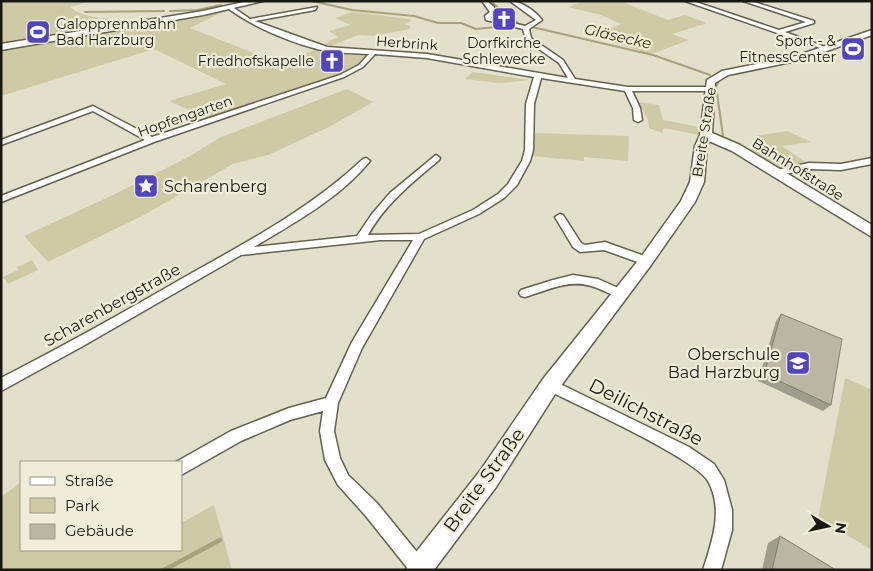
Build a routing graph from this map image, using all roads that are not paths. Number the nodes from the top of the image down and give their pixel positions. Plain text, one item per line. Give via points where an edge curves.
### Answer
1 (260, 1) edge
2 (484, 1) edge
3 (512, 1) edge
4 (687, 1) edge
5 (746, 1) edge
6 (231, 8) junction
7 (315, 8) dead end
8 (248, 21) junction
9 (525, 26) junction
10 (872, 31) edge
11 (780, 32) junction
12 (1, 47) edge
13 (825, 48) junction
14 (373, 54) junction
15 (538, 76) junction
16 (573, 82) junction
17 (628, 89) junction
18 (709, 89) junction
19 (638, 120) dead end
20 (706, 135) junction
21 (151, 140) junction
22 (1, 143) edge
23 (436, 158) dead end
24 (366, 161) dead end
25 (867, 162) edge
26 (872, 167) edge
27 (776, 173) junction
28 (1, 199) edge
29 (560, 217) dead end
30 (872, 232) edge
31 (420, 237) junction
32 (360, 240) junction
33 (237, 253) junction
34 (646, 261) junction
35 (525, 292) dead end
36 (621, 294) junction
37 (1, 385) edge
38 (550, 385) junction
39 (331, 403) junction
40 (182, 467) edge
41 (419, 569) edge
42 (712, 570) edge

1 - 6 street
2 - 9 street via 493,12 488,19
3 - 9 street via 536,16 538,20
4 - 11 street
5 - 11 street via 812,22
6 - 8 street, Herbrink
6 - 12 street
7 - 8 street
8 - 14 street, Herbrink via 314,46
9 - 16 street via 528,39 562,62
10 - 13 street, Breite Straße
11 - 13 street
13 - 18 street, Breite Straße via 794,59 725,72 710,82
14 - 15 street, Herbrink via 427,56
14 - 21 street, Hopfengarten via 361,66 342,76
15 - 16 street, Herbrink
15 - 31 street via 530,104 529,150 512,184 501,196 476,212
16 - 17 street, Herbrink
17 - 18 street, Herbrink
17 - 19 street
18 - 20 street, Breite Straße
20 - 27 street, Bahnhofstraße via 725,142
20 - 34 street, Breite Straße via 701,146 694,191 678,219
21 - 22 street via 93,108
21 - 28 street, Hopfengarten
23 - 32 street via 404,184 367,226
24 - 33 street, Scharenbergstraße via 345,182 307,210
25 - 26 street
25 - 27 street via 841,167 809,166
27 - 30 street, Bahnhofstraße
29 - 34 street via 576,245 584,249 605,246
31 - 32 street, Scharenbergstraße
31 - 39 street via 356,346
32 - 33 street, Scharenbergstraße
33 - 37 street, Scharenbergstraße
34 - 36 street, Breite Straße
35 - 36 street via 581,278
36 - 38 street, Breite Straße
38 - 41 street, Breite Straße via 488,479
38 - 42 street, Deilichstraße via 684,452 709,469 716,480 724,510 724,530
39 - 40 street via 289,414 236,436
39 - 41 street via 327,431 333,460 344,480 372,509

